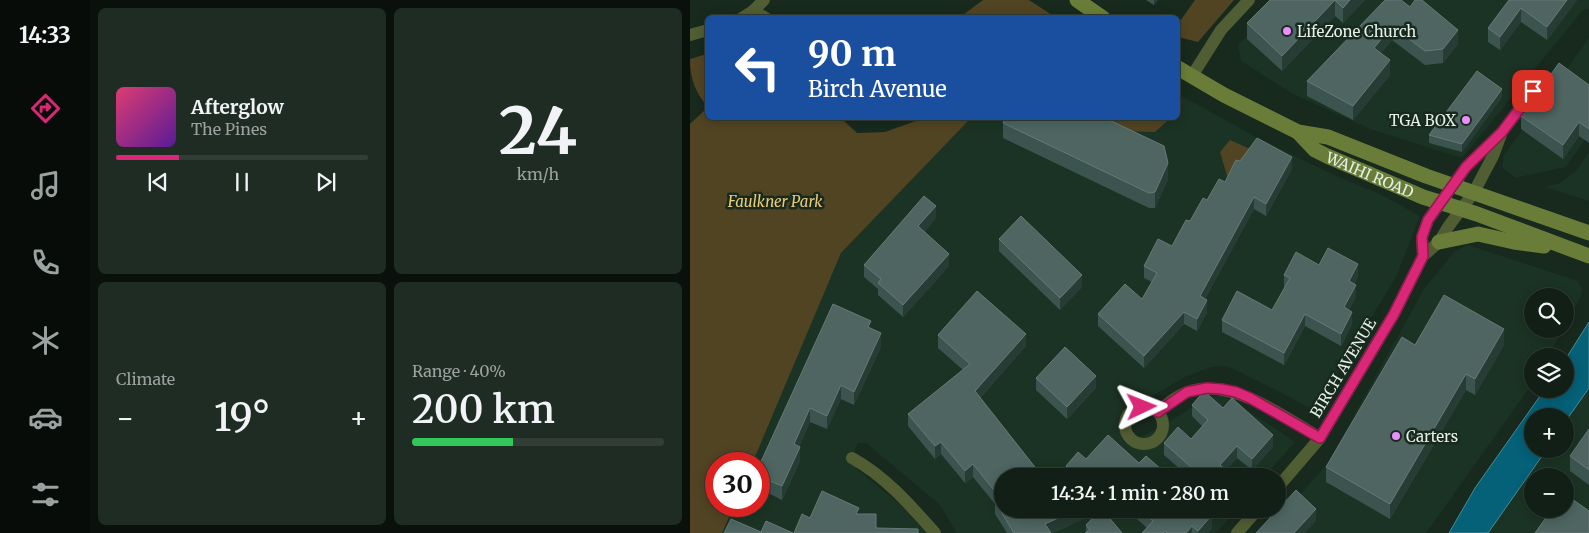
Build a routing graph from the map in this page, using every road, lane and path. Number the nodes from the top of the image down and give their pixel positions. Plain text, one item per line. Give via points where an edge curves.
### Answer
1 (764, 0) edge
2 (1077, 0) edge
3 (1249, 0) edge
4 (747, 14) edge
5 (1099, 15) edge
6 (705, 31) edge
7 (690, 35) edge
8 (1180, 69) edge
9 (1192, 76) junction
10 (1533, 91) dead end
11 (1298, 132) junction
12 (1502, 132) junction
13 (1447, 194) junction
14 (1468, 201) junction
15 (1589, 233) edge
16 (1439, 242) junction
17 (1566, 248) junction
18 (1423, 256) junction
19 (1589, 256) edge
20 (1158, 412) dead end
21 (1320, 438) junction
22 (852, 458) dead end
23 (1286, 478) edge
24 (1250, 518) edge
25 (936, 533) edge
26 (1237, 533) edge

1 - 4 street
2 - 5 main road
3 - 9 street via 1221,30
6 - 7 street
8 - 9 main road, WAIHI ROAD
9 - 11 main road, WAIHI ROAD
10 - 12 street
11 - 13 main road, WAIHI ROAD via 1328,138
11 - 13 main road, WAIHI ROAD via 1315,150 1421,196
12 - 13 street, BIRCH AVENUE via 1466,167
12 - 14 street, BIRCH AVENUE via 1493,156
13 - 14 main road, WAIHI ROAD
13 - 14 main road, WAIHI ROAD
13 - 18 street, BIRCH AVENUE via 1428,220 1422,237
14 - 15 main road, WAIHI ROAD
14 - 16 street, BIRCH AVENUE
14 - 17 main road, WAIHI ROAD
16 - 17 main road via 1478,234
16 - 18 street, BIRCH AVENUE
17 - 19 main road, WAIHI ROAD
18 - 21 street, BIRCH AVENUE via 1394,314
20 - 21 street via 1187,392 1221,389 1250,398
21 - 23 street, BIRCH AVENUE
22 - 25 street via 874,472
24 - 26 street

